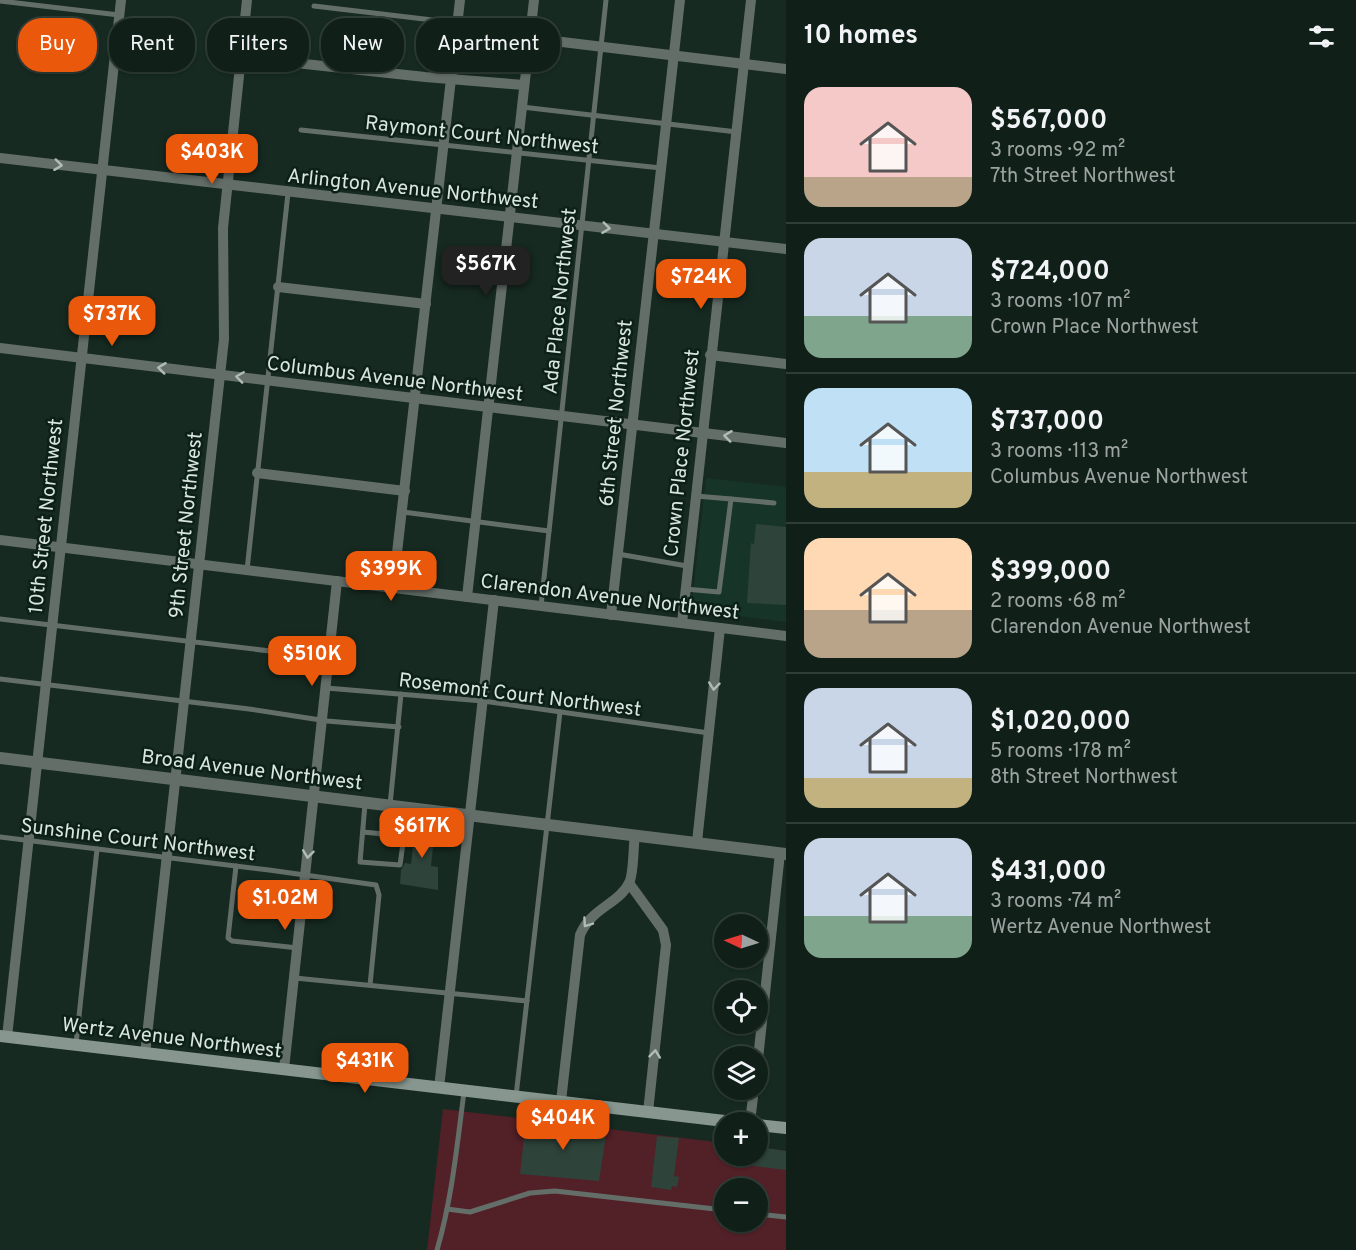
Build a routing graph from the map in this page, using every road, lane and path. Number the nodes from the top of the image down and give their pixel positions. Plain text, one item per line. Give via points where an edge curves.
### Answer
1 (121, 0) edge
2 (247, 0) edge
3 (460, 0) edge
4 (534, 0) edge
5 (606, 0) edge
6 (680, 0) edge
7 (751, 0) edge
8 (0, 1) edge
9 (314, 6) dead end
10 (119, 15) junction
11 (245, 18) edge
12 (416, 18) edge
13 (458, 18) edge
14 (532, 18) edge
15 (560, 42) edge
16 (601, 48) junction
17 (673, 56) junction
18 (309, 64) edge
19 (744, 64) junction
20 (786, 69) edge
21 (239, 72) edge
22 (452, 72) edge
23 (525, 72) edge
24 (451, 78) junction
25 (524, 85) junction
26 (522, 107) junction
27 (594, 116) junction
28 (666, 124) junction
29 (301, 130) dead end
30 (737, 132) junction
31 (444, 145) junction
32 (517, 153) junction
33 (0, 158) edge
34 (589, 160) junction
35 (661, 168) junction
36 (102, 170) junction
37 (226, 185) junction
38 (288, 193) junction
39 (436, 209) junction
40 (510, 217) junction
41 (582, 225) junction
42 (653, 234) junction
43 (724, 242) junction
44 (786, 249) edge
45 (278, 287) junction
46 (426, 304) junction
47 (0, 348) edge
48 (710, 355) junction
49 (81, 358) junction
50 (786, 364) edge
51 (220, 375) junction
52 (267, 381) junction
53 (416, 398) junction
54 (488, 408) junction
55 (561, 416) junction
56 (632, 424) junction
57 (701, 433) junction
58 (786, 443) edge
59 (257, 473) junction
60 (405, 490) junction
61 (694, 495) junction
62 (731, 499) junction
63 (774, 503) dead end
64 (403, 512) junction
65 (476, 520) junction
66 (549, 531) junction
67 (0, 540) edge
68 (59, 547) junction
69 (618, 554) junction
70 (198, 564) junction
71 (687, 566) junction
72 (246, 570) junction
73 (337, 581) junction
74 (393, 588) junction
75 (685, 589) junction
76 (467, 597) junction
77 (494, 600) junction
78 (541, 606) junction
79 (611, 615) junction
80 (0, 619) edge
81 (682, 623) junction
82 (51, 624) junction
83 (720, 628) junction
84 (786, 636) edge
85 (191, 642) junction
86 (329, 658) junction
87 (0, 680) edge
88 (44, 685) junction
89 (326, 688) junction
90 (401, 693) junction
91 (184, 700) junction
92 (483, 701) junction
93 (560, 712) junction
94 (323, 720) junction
95 (399, 727) junction
96 (709, 734) junction
97 (0, 758) edge
98 (36, 762) junction
99 (176, 779) junction
100 (315, 796) junction
101 (365, 802) junction
102 (390, 805) junction
103 (469, 815) junction
104 (548, 824) junction
105 (363, 832) junction
106 (634, 835) junction
107 (0, 837) edge
108 (28, 841) junction
109 (697, 842) junction
110 (97, 849) junction
111 (783, 854) edge
112 (166, 857) junction
113 (236, 866) junction
114 (306, 875) junction
115 (629, 883) junction
116 (298, 948) junction
117 (295, 978) junction
118 (370, 985) junction
119 (450, 994) junction
120 (527, 1001) junction
121 (3, 1036) edge
122 (76, 1046) junction
123 (760, 1046) edge
124 (145, 1054) junction
125 (284, 1069) junction
126 (440, 1088) junction
127 (465, 1090) junction
128 (516, 1096) junction
129 (561, 1101) junction
130 (648, 1112) junction
131 (714, 1120) edge
132 (768, 1126) edge
133 (786, 1128) edge
134 (447, 1209) junction
135 (714, 1209) edge
136 (768, 1215) edge
137 (786, 1217) edge
138 (437, 1250) edge

1 - 10 street, 10th Street Northwest
2 - 11 street, 9th Street Northwest
3 - 13 street
4 - 14 street
5 - 16 lane, Ada Place Northwest
6 - 17 street, 6th Street Northwest
7 - 19 street, Crown Place Northwest
8 - 10 lane
9 - 12 lane
10 - 36 street, 10th Street Northwest
15 - 16 street
16 - 17 street
16 - 27 lane, Ada Place Northwest
17 - 19 street
17 - 28 street, 6th Street Northwest
18 - 24 street
19 - 20 street
19 - 30 street, Crown Place Northwest
21 - 37 street, 9th Street Northwest
22 - 24 street
23 - 25 street
24 - 25 street
24 - 31 street
25 - 26 street
26 - 27 lane
26 - 32 street
27 - 28 lane
27 - 34 lane, Ada Place Northwest
28 - 30 lane
28 - 35 street, 6th Street Northwest
29 - 31 lane, Raymont Court Northwest
30 - 43 street, Crown Place Northwest
31 - 32 lane, Raymont Court Northwest
31 - 39 street
32 - 34 lane, Raymont Court Northwest
32 - 40 street
33 -> 36 street, Arlington Avenue Northwest
34 - 35 lane, Raymont Court Northwest
34 - 41 lane, Ada Place Northwest
35 - 42 street, 6th Street Northwest
36 - 37 street, Arlington Avenue Northwest
36 - 49 street, 10th Street Northwest
37 - 38 street, Arlington Avenue Northwest
37 - 51 street, 9th Street Northwest
38 - 39 street, Arlington Avenue Northwest
38 - 45 lane
39 - 40 street, Arlington Avenue Northwest
39 - 46 street
40 - 41 street, Arlington Avenue Northwest
40 - 54 street
41 -> 42 street, Arlington Avenue Northwest
41 - 55 lane, Ada Place Northwest
42 - 43 street, Arlington Avenue Northwest
42 - 56 street, 6th Street Northwest
43 - 44 street, Arlington Avenue Northwest
43 - 48 street, Crown Place Northwest
45 - 46 street
45 - 52 lane
46 - 53 street
47 - 49 street, Columbus Avenue Northwest
48 - 50 street
48 - 57 street, Crown Place Northwest
51 -> 49 street, Columbus Avenue Northwest
49 - 68 street, 10th Street Northwest
52 -> 51 street, Columbus Avenue Northwest
51 - 70 street, 9th Street Northwest
52 - 53 street, Columbus Avenue Northwest
52 - 59 lane
53 - 54 street, Columbus Avenue Northwest
53 - 60 street
54 - 55 street, Columbus Avenue Northwest
54 - 65 street
55 - 56 street, Columbus Avenue Northwest
55 - 66 lane, Ada Place Northwest
56 - 57 street, Columbus Avenue Northwest
56 - 69 street, 6th Street Northwest
58 -> 57 street, Columbus Avenue Northwest
57 - 61 street, Crown Place Northwest
59 - 60 street
59 - 72 lane
60 - 64 street
61 - 62 lane
61 - 71 street, Crown Place Northwest
62 - 63 lane
62 - 75 lane via 719,592
64 - 65 lane
64 - 74 street
65 - 66 lane
65 - 76 street
66 - 78 lane, Ada Place Northwest
67 - 68 street, Clarendon Avenue Northwest
68 - 70 street, Clarendon Avenue Northwest
68 - 82 street, 10th Street Northwest
69 - 71 lane
69 - 79 street, 6th Street Northwest
70 - 72 street, Clarendon Avenue Northwest
70 - 85 street, 9th Street Northwest
71 - 75 street, Crown Place Northwest
72 - 73 street, Clarendon Avenue Northwest
73 - 74 street, Clarendon Avenue Northwest
73 - 86 street
74 - 76 street, Clarendon Avenue Northwest
75 - 81 street, Crown Place Northwest
76 - 77 street, Clarendon Avenue Northwest
77 - 78 street, Clarendon Avenue Northwest
77 - 92 street
78 - 79 street, Clarendon Avenue Northwest
79 - 81 street, Clarendon Avenue Northwest
80 - 82 lane
81 - 83 street, Clarendon Avenue Northwest
82 - 85 lane
82 - 88 street, 10th Street Northwest
83 - 84 street, Clarendon Avenue Northwest
83 -> 96 street
85 - 86 lane
85 - 91 street, 9th Street Northwest
86 - 89 street
87 - 88 lane
88 - 91 lane
88 - 98 street, 10th Street Northwest
89 - 90 lane, Rosemont Court Northwest
89 - 94 street
90 - 92 lane, Rosemont Court Northwest
90 - 95 lane
91 - 94 lane
91 - 99 street, 9th Street Northwest
92 - 93 lane, Rosemont Court Northwest
92 - 103 street
93 - 96 lane, Rosemont Court Northwest
93 - 104 lane
94 - 95 lane
94 - 100 street
95 - 102 lane
96 - 109 street
97 - 98 street, Broad Avenue Northwest
98 - 99 street, Broad Avenue Northwest
98 - 108 street, 10th Street Northwest
99 - 100 street, Broad Avenue Northwest
99 - 112 street, 9th Street Northwest
100 - 101 street, Broad Avenue Northwest
100 -> 114 street
101 - 102 street, Broad Avenue Northwest
101 - 105 lane
102 - 103 street, Broad Avenue Northwest
103 - 104 street, Broad Avenue Northwest
103 - 119 street
104 - 106 street, Broad Avenue Northwest
104 - 120 lane
105 - 105 lane via 360,862 400,865 404,836
106 - 109 street, Broad Avenue Northwest
106 - 115 street
107 - 108 lane, Sunshine Court Northwest
108 - 110 lane, Sunshine Court Northwest
108 - 121 street, 10th Street Northwest
109 - 111 street, Broad Avenue Northwest
110 - 112 lane, Sunshine Court Northwest
110 - 122 lane
111 - 123 street
112 - 113 lane, Sunshine Court Northwest
112 - 124 street, 9th Street Northwest
113 - 114 lane, Sunshine Court Northwest
113 - 116 lane via 228,938
114 - 116 street
114 - 118 lane, Sunshine Court Northwest via 378,887
115 -> 129 street via 592,915 580,935
130 -> 115 street via 666,945 663,930
116 - 117 street
117 - 118 lane
117 - 125 street
118 - 119 lane
119 - 120 lane
119 - 126 street
120 - 128 lane
121 - 122 main road, Wertz Avenue Northwest
122 - 124 main road, Wertz Avenue Northwest
124 - 125 main road, Wertz Avenue Northwest
125 - 126 main road, Wertz Avenue Northwest
126 - 127 main road, Wertz Avenue Northwest
127 - 128 main road, Wertz Avenue Northwest
127 - 134 lane
128 - 129 main road, Wertz Avenue Northwest
129 - 130 main road, Wertz Avenue Northwest
130 - 131 main road, Wertz Avenue Northwest
132 - 133 main road
134 - 135 lane via 470,1212 530,1193 555,1191
134 - 138 lane
136 - 137 lane

